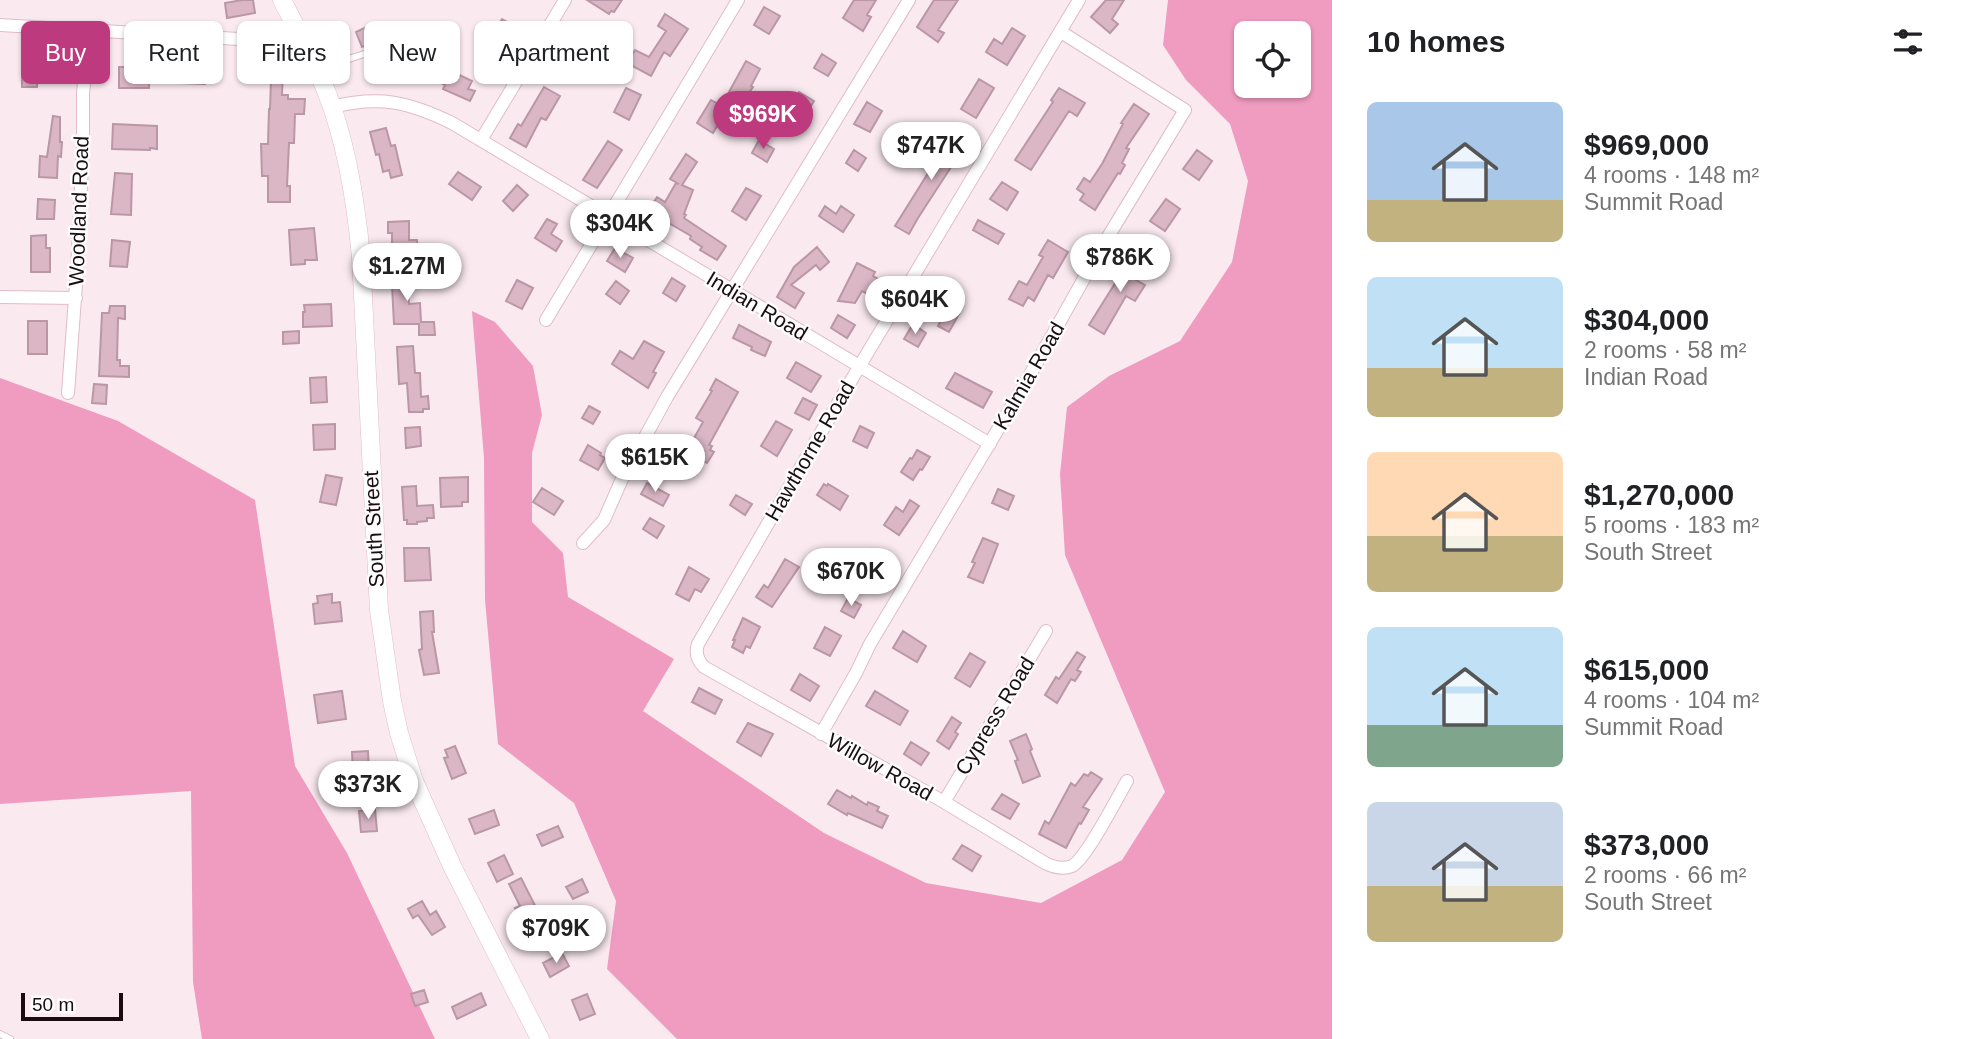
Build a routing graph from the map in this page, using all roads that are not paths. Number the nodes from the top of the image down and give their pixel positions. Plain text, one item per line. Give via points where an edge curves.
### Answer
1 (282, 0) edge
2 (565, 0) edge
3 (738, 0) edge
4 (909, 0) edge
5 (1079, 0) edge
6 (293, 21) edge
7 (0, 25) edge
8 (21, 26) edge
9 (110, 30) edge
10 (1061, 32) junction
11 (237, 39) edge
12 (84, 84) edge
13 (323, 84) edge
14 (332, 107) junction
15 (481, 140) junction
16 (607, 216) junction
17 (733, 292) junction
18 (0, 297) edge
19 (76, 298) junction
20 (546, 320) dead end
21 (859, 367) junction
22 (68, 393) dead end
23 (990, 444) junction
24 (583, 543) dead end
25 (1046, 631) dead end
26 (697, 657) joint
27 (821, 734) junction
28 (1127, 781) dead end
29 (944, 802) junction
30 (0, 1034) edge
31 (10, 1039) edge
32 (540, 1039) edge

1 - 6 main road, South Street
2 - 15 street
3 - 16 street
4 - 17 street
5 - 10 street, Hawthorne Road
7 - 8 street
9 - 11 street
10 - 21 street, Hawthorne Road
10 - 23 street, Kalmia Road via 1185,110
12 - 19 street, Woodland Road
13 - 14 main road, South Street
14 - 15 street, Indian Road via 372,100 397,103 442,117
14 - 32 main road, South Street via 351,184 359,242 377,593 392,701 426,810
15 - 16 street, Indian Road
16 - 17 street, Indian Road
16 - 20 street
17 - 21 street, Indian Road
17 - 24 street via 667,397 608,512
18 - 19 street
19 - 22 street, Woodland Road
21 - 23 street, Indian Road
21 - 26 street, Hawthorne Road via 698,644
23 - 27 street, Kalmia Road
25 - 29 street, Cypress Road
26 - 27 street, Willow Road via 705,667
27 - 29 street, Willow Road
28 - 29 street, Willow Road via 1081,859 1068,867 1045,863
30 - 31 lane

